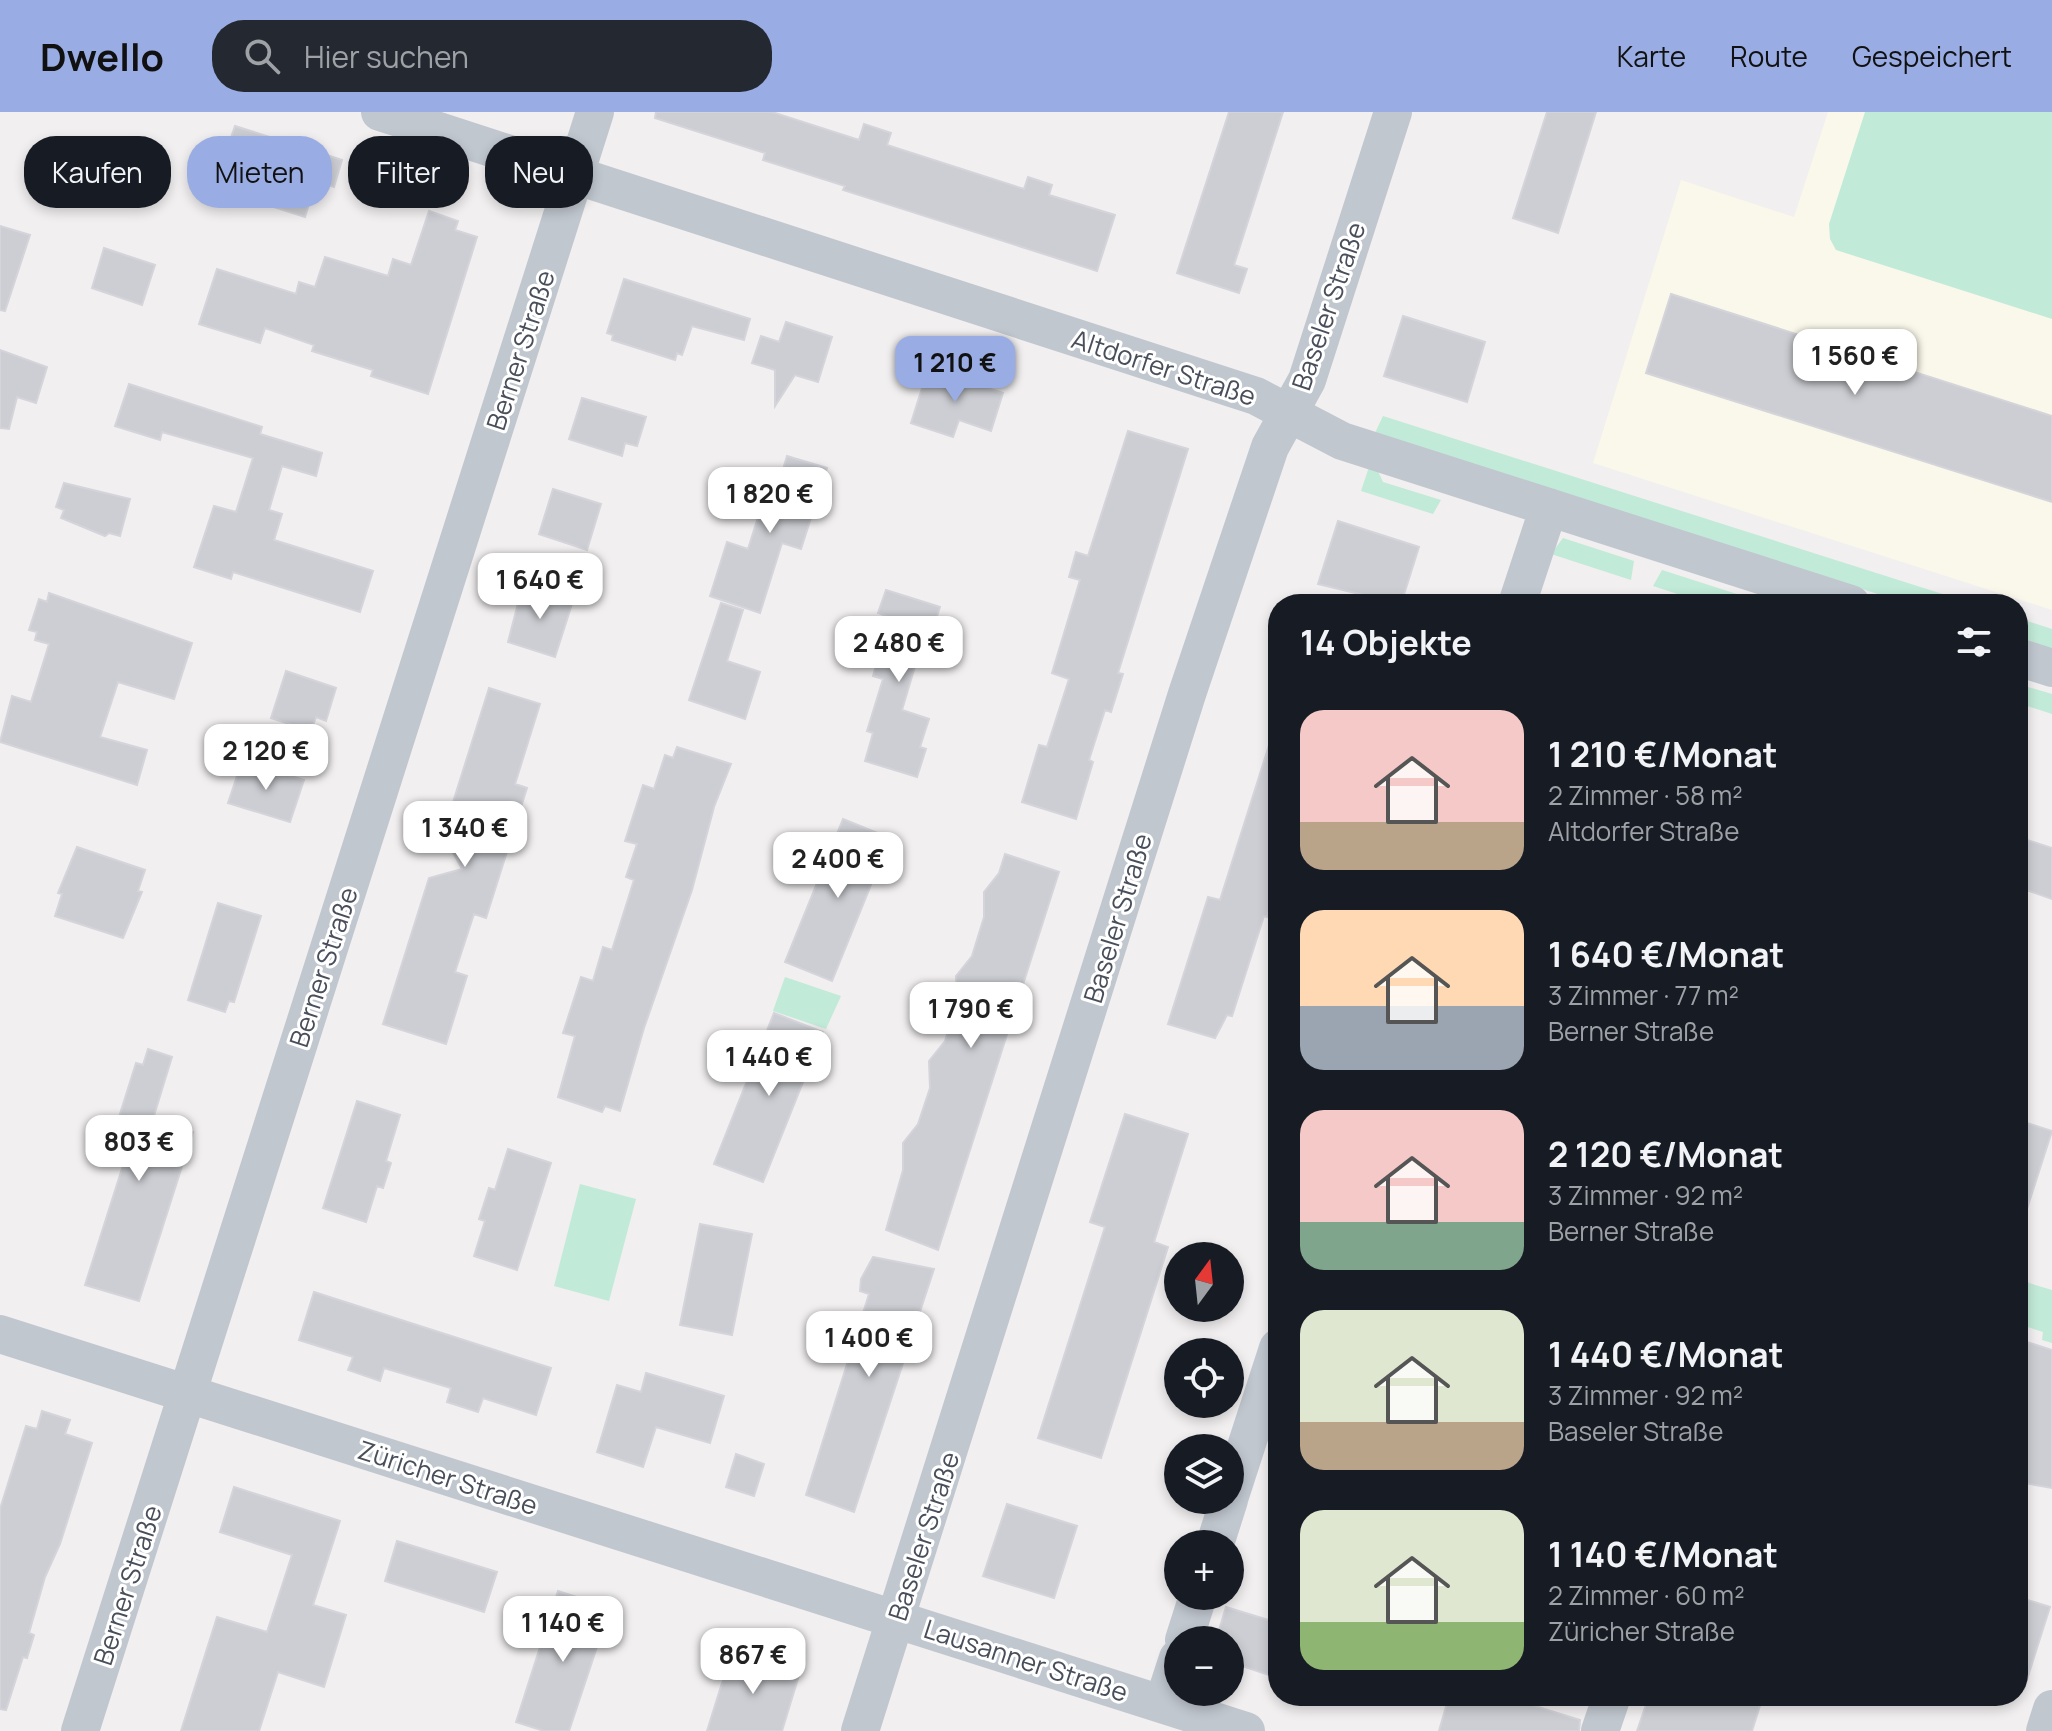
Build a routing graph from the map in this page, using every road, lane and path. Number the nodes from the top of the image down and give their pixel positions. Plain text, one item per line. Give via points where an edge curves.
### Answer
1 (380, 112) edge
2 (595, 112) edge
3 (1393, 112) edge
4 (587, 136) edge
5 (485, 145) edge
6 (593, 180) edge
7 (564, 208) edge
8 (1290, 412) junction
9 (1549, 507) junction
10 (1520, 594) edge
11 (1820, 594) edge
12 (2028, 660) edge
13 (2052, 668) edge
14 (0, 1334) edge
15 (1268, 1379) edge
16 (188, 1394) junction
17 (1244, 1452) edge
18 (897, 1619) junction
19 (1164, 1701) edge
20 (1163, 1704) junction
21 (1609, 1706) edge
22 (2052, 1709) edge
23 (1198, 1724) edge
24 (80, 1731) edge
25 (860, 1731) edge
26 (1246, 1731) edge
27 (1600, 1731) edge
28 (2045, 1731) edge

1 - 5 street, Altdorfer Straße
2 - 4 street, Berner Straße
3 - 8 street, Baseler Straße via 1307,380
6 - 8 street, Altdorfer Straße via 1256,396
7 - 16 street, Berner Straße
8 - 9 street, Altdorfer Straße via 1342,441
8 - 18 street, Baseler Straße via 1270,447 1187,694
9 - 10 street
9 - 11 street, Altdorfer Straße
12 - 13 street
14 - 16 street, Züricher Straße
15 - 17 street
16 - 18 street, Züricher Straße
16 - 24 street, Berner Straße
18 - 20 street, Lausanner Straße
18 - 25 street, Baseler Straße
19 - 20 street
20 - 23 street, Lausanner Straße
21 - 27 street
22 - 28 street
23 - 26 street, Lausanner Straße

